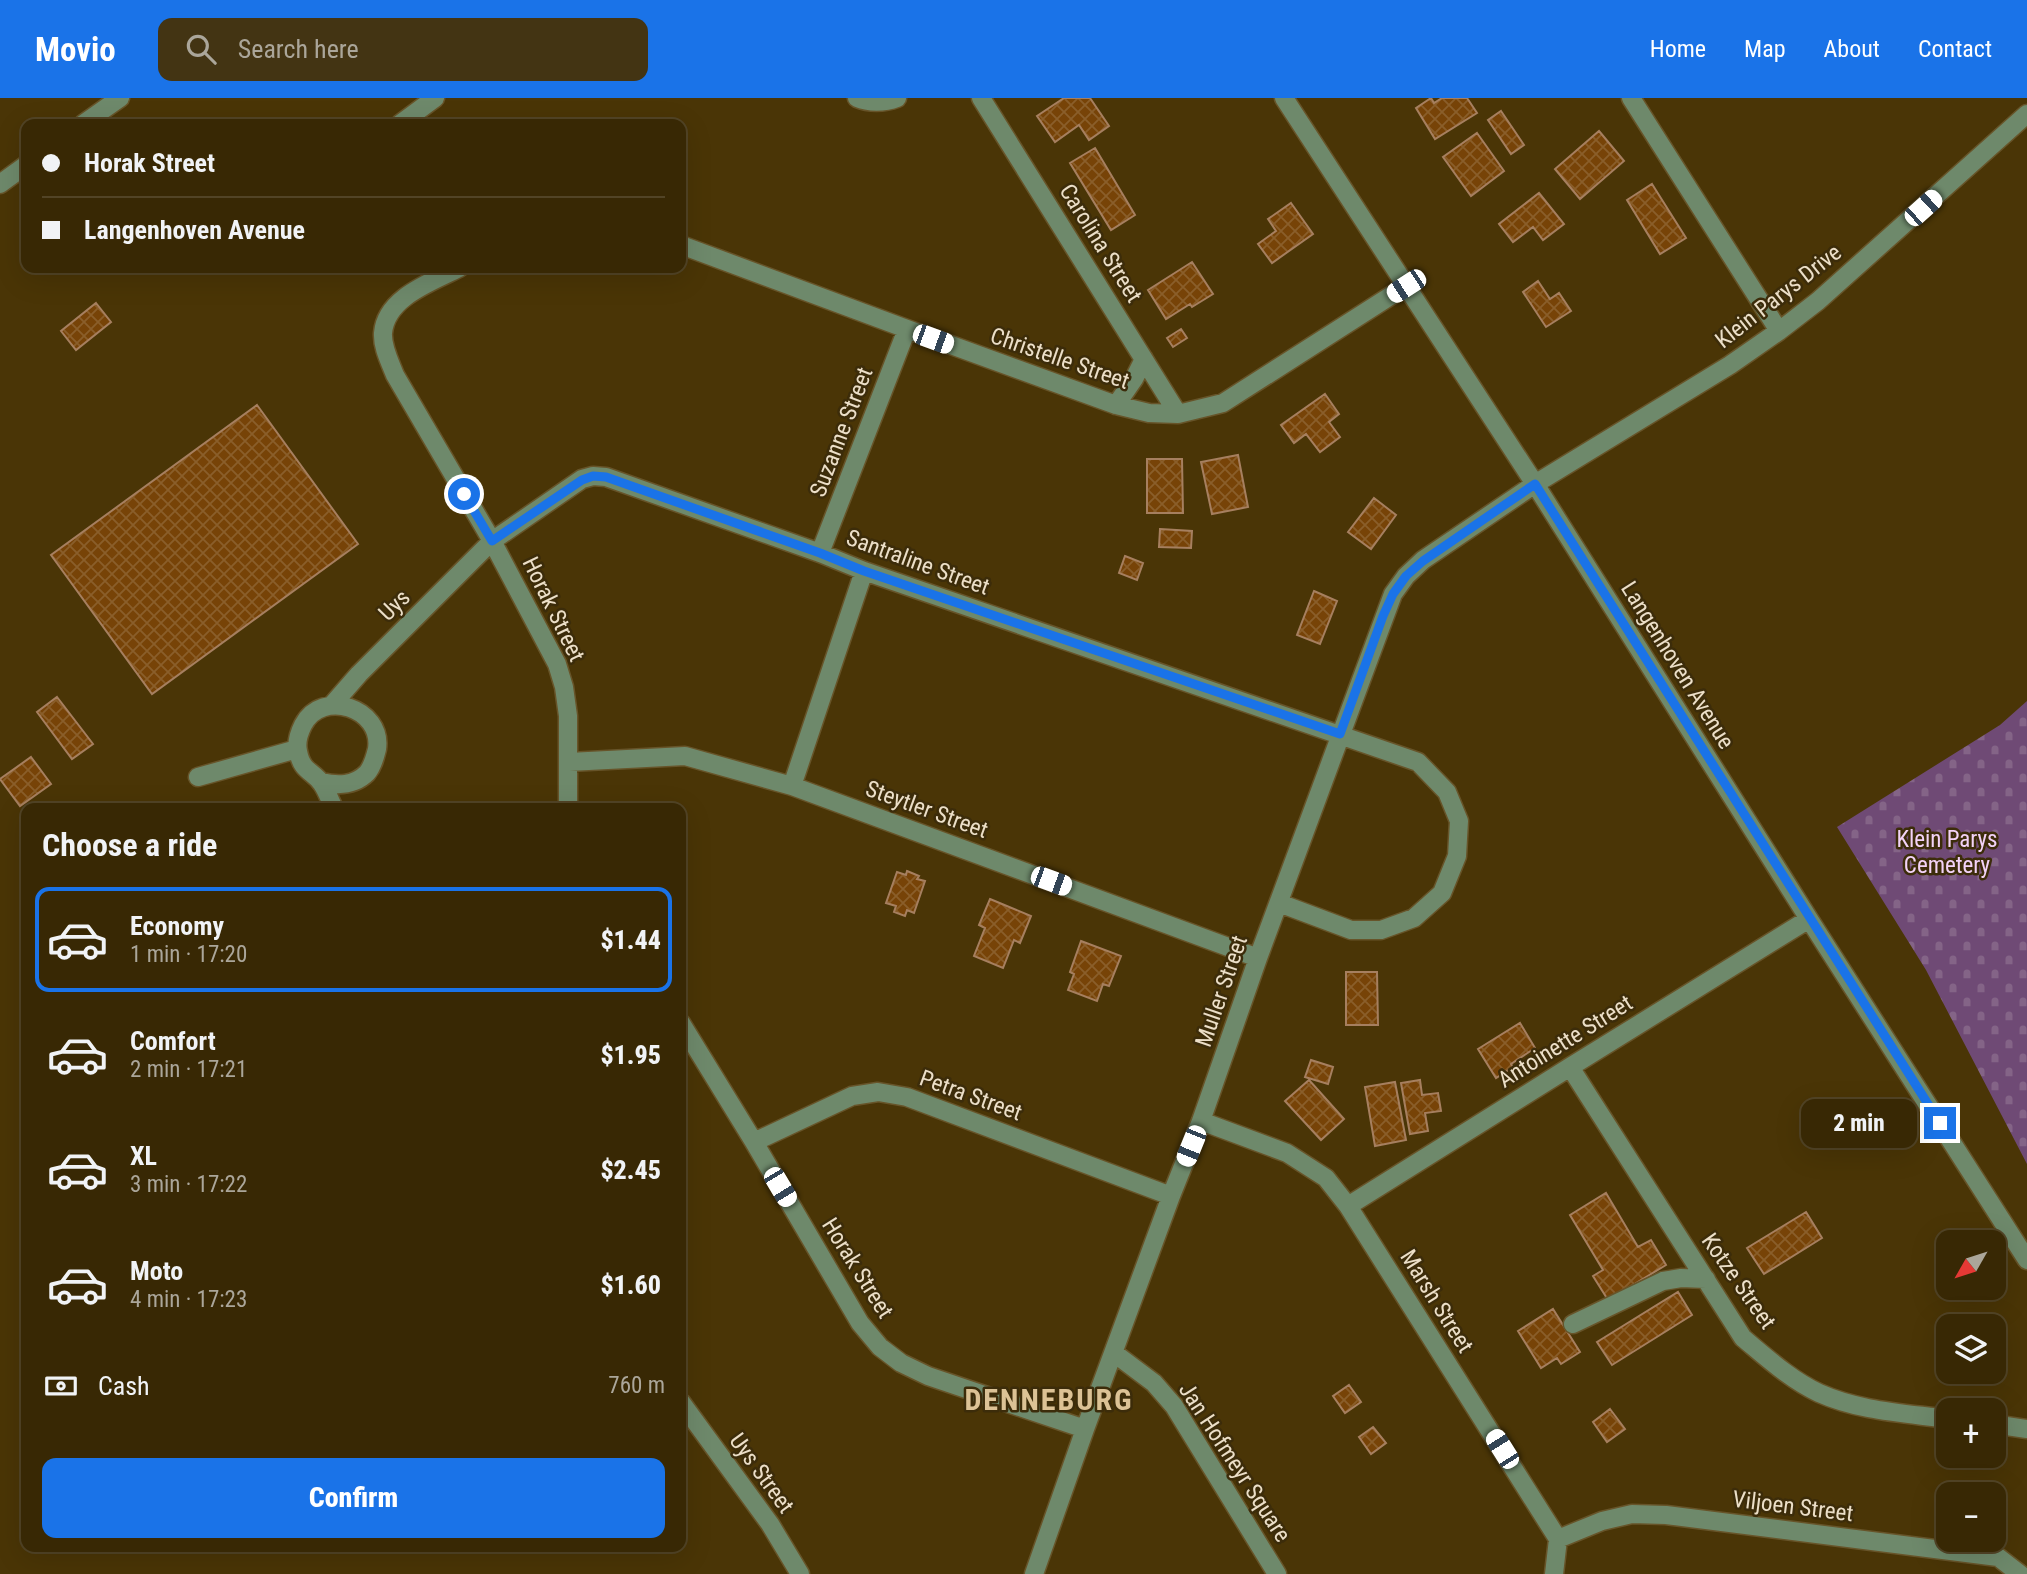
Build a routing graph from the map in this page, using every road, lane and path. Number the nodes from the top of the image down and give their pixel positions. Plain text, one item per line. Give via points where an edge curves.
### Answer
1 (120, 98) edge
2 (435, 98) edge
3 (857, 98) edge
4 (897, 98) edge
5 (981, 98) edge
6 (1284, 98) edge
7 (1631, 98) edge
8 (2027, 114) edge
9 (90, 119) edge
10 (407, 119) edge
11 (21, 169) edge
12 (0, 184) edge
13 (686, 246) edge
14 (435, 273) edge
15 (1406, 286) junction
16 (907, 329) junction
17 (1779, 331) junction
18 (1144, 359) junction
19 (1116, 405) junction
20 (1178, 414) junction
21 (1535, 484) junction
22 (492, 541) junction
23 (820, 553) junction
24 (864, 571) junction
25 (332, 705) junction
26 (1340, 734) junction
27 (297, 749) junction
28 (569, 762) junction
29 (198, 777) dead end
30 (321, 782) junction
31 (792, 786) junction
32 (332, 803) edge
33 (568, 803) edge
34 (1279, 903) junction
35 (1809, 919) junction
36 (1258, 958) junction
37 (686, 1031) edge
38 (1570, 1067) junction
39 (1201, 1121) junction
40 (754, 1142) junction
41 (1171, 1196) junction
42 (1349, 1206) junction
43 (2027, 1260) edge
44 (1706, 1279) junction
45 (1573, 1324) dead end
46 (1114, 1353) junction
47 (686, 1409) edge
48 (1936, 1417) edge
49 (2006, 1426) edge
50 (1085, 1429) junction
51 (2027, 1429) edge
52 (1558, 1538) junction
53 (800, 1574) edge
54 (1034, 1574) edge
55 (1278, 1574) edge
56 (1555, 1574) edge
57 (2020, 1574) edge

1 - 9 street
2 - 10 street
3 - 4 street via 867,102
5 - 18 street, Carolina Street
6 - 15 street, Langenhoven Avenue
7 - 17 street
8 - 17 street, Klein Parys Drive
11 - 12 street
13 - 16 street, Christelle Street
14 - 22 street, Horak Street via 390,313 384,346 396,375
15 - 20 street, Christelle Street via 1223,403
15 - 21 street, Langenhoven Avenue
16 - 19 street, Christelle Street
16 - 23 street, Suzanne Street
17 - 21 street, Klein Parys Drive
18 - 19 street
18 - 20 street, Carolina Street
19 - 20 street, Christelle Street
21 - 26 street, Muller Street via 1406,576 1383,616
21 - 35 street, Langenhoven Avenue
22 - 23 street, Santraline Street via 593,476
22 - 25 street, Uys
22 - 28 street, Horak Street via 557,664 568,716
23 - 24 street, Santraline Street
24 - 26 street, Santraline Street
24 - 31 street
25 - 27 street via 318,709 306,720 298,733
25 - 30 street via 349,706 363,714 373,727 375,759 367,773 353,782 337,786
26 - 34 street, Muller Street
26 - 34 street via 1418,762 1447,792 1459,821 1457,856 1442,893 1414,918 1381,930 1351,930
27 - 29 street
27 - 30 street via 304,769
28 - 31 street, Steytler Street via 685,756
28 - 33 street, Horak Street
30 - 32 street
31 - 36 street, Steytler Street
34 - 36 street, Muller Street
35 - 38 street, Antoinette Street
35 - 43 street, Langenhoven Avenue
36 - 39 street, Muller Street
37 - 40 street, Horak Street
38 - 42 street, Antoinette Street
38 - 44 street, Kotze Street
39 - 41 street, Muller Street
39 - 42 street, Marsh Street via 1287,1153 1325,1178
40 - 41 street, Petra Street via 852,1096 878,1092 908,1097
40 - 50 street, Horak Street via 860,1322 880,1347 929,1376
41 - 46 street, Muller Street
42 - 52 street, Marsh Street
44 - 45 street via 1664,1281
44 - 48 street, Kotze Street via 1743,1338 1784,1372 1818,1392 1864,1408
46 - 50 street, Muller Street
46 - 55 street, Jan Hofmeyr Square via 1154,1383 1174,1406
47 - 53 street, Uys Street via 770,1524
49 - 51 street
50 - 54 street, Muller Street
52 - 56 street
52 - 57 street, Viljoen Street via 1632,1514 1666,1515 1997,1557

